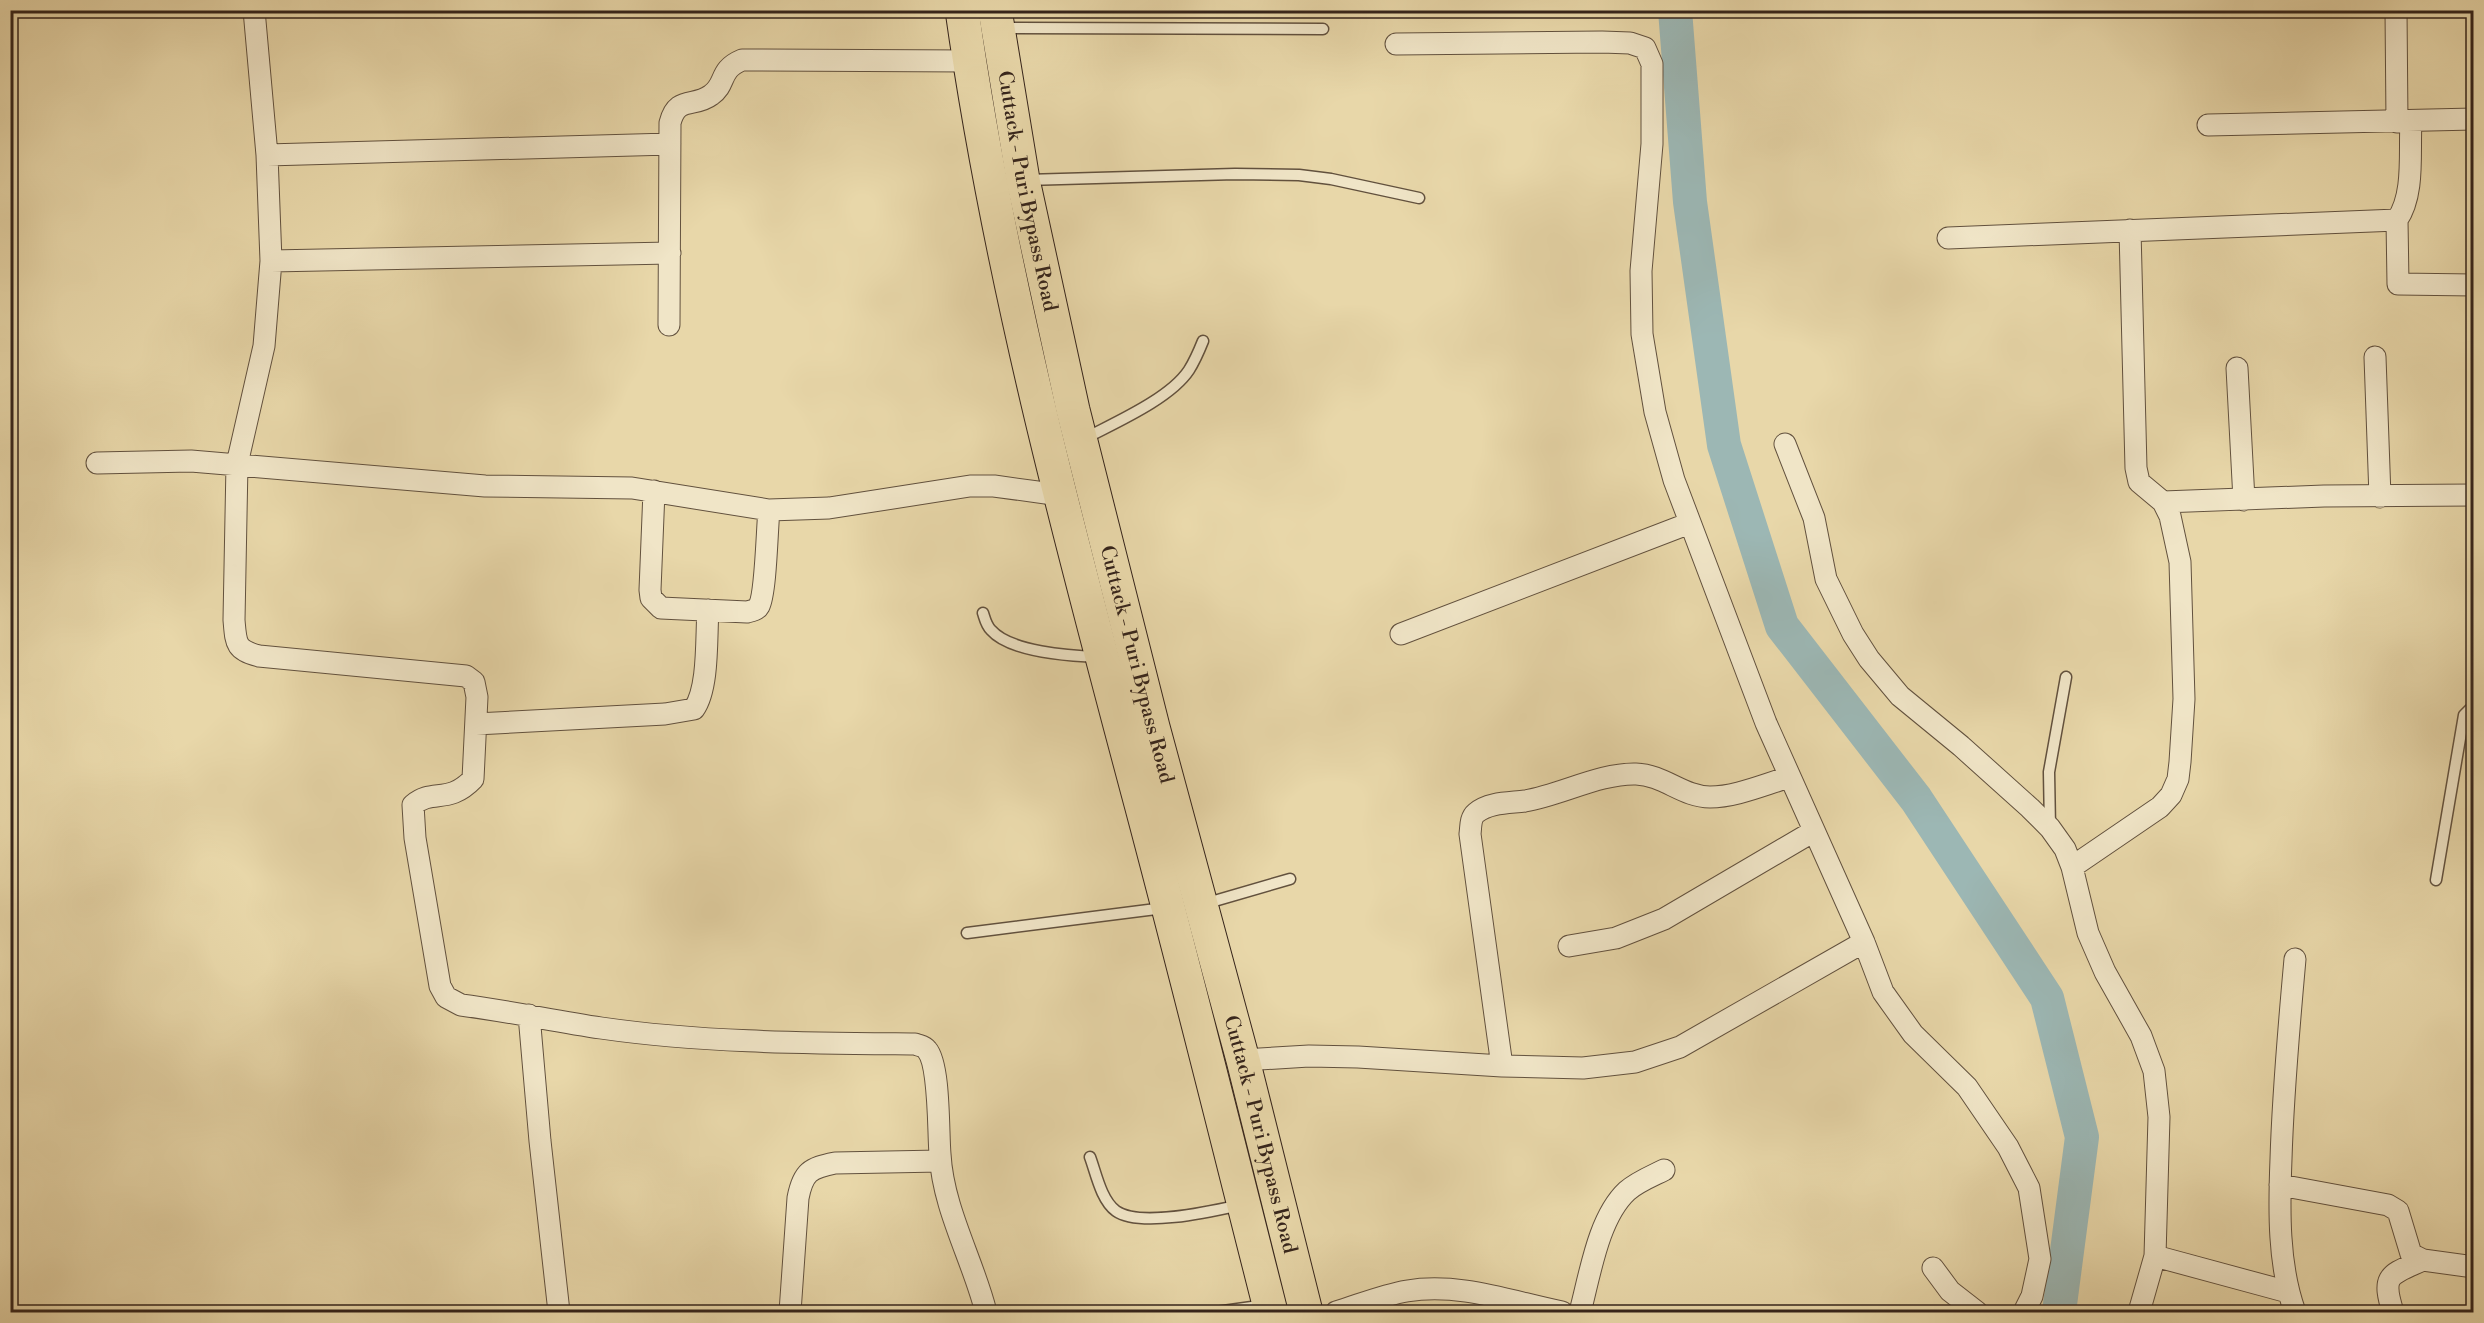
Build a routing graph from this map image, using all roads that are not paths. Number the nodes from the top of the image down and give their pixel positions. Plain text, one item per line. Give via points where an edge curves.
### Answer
1 (254, 10) edge
2 (962, 10) edge
3 (2396, 10) edge
4 (996, 19) edge
5 (1323, 29) dead end
6 (1396, 44) dead end
7 (969, 61) junction
8 (2474, 119) edge
9 (2404, 122) junction
10 (2208, 125) dead end
11 (670, 144) junction
12 (267, 155) junction
13 (1023, 180) junction
14 (1419, 198) dead end
15 (2397, 220) junction
16 (2130, 230) junction
17 (1948, 238) dead end
18 (670, 253) junction
19 (271, 261) junction
20 (2474, 285) edge
21 (669, 325) dead end
22 (1203, 341) dead end
23 (2375, 357) dead end
24 (2237, 368) dead end
25 (1080, 441) junction
26 (1785, 444) dead end
27 (97, 463) dead end
28 (237, 464) junction
29 (654, 491) junction
30 (1060, 495) junction
31 (2474, 495) edge
32 (2380, 497) junction
33 (2244, 500) junction
34 (2163, 502) junction
35 (769, 510) junction
36 (1690, 523) junction
37 (708, 610) junction
38 (983, 613) dead end
39 (1401, 634) dead end
40 (1102, 657) junction
41 (2066, 677) dead end
42 (2474, 705) edge
43 (476, 724) junction
44 (1790, 777) junction
45 (2050, 828) junction
46 (1814, 831) junction
47 (2072, 867) junction
48 (1290, 879) dead end
49 (2436, 880) dead end
50 (1201, 904) junction
51 (1167, 908) junction
52 (967, 933) dead end
53 (1864, 942) junction
54 (1569, 946) dead end
55 (2295, 958) dead end
56 (529, 1015) junction
57 (1243, 1060) junction
58 (1502, 1066) junction
59 (1090, 1157) dead end
60 (940, 1161) junction
61 (1664, 1170) dead end
62 (2280, 1185) junction
63 (1244, 1204) junction
64 (2155, 1256) junction
65 (2423, 1260) junction
66 (2474, 1267) edge
67 (1933, 1268) dead end
68 (2288, 1292) junction
69 (1270, 1308) edge
70 (559, 1312) edge
71 (790, 1312) edge
72 (986, 1312) edge
73 (1216, 1312) edge
74 (1306, 1312) edge
75 (1336, 1312) edge
76 (1562, 1312) edge
77 (1580, 1312) edge
78 (1977, 1312) edge
79 (2024, 1312) edge
80 (2139, 1312) edge
81 (2295, 1312) edge
82 (2393, 1312) edge

1 - 12 street
2 - 7 highway, Cuttack - Puri Bypass Road
3 - 9 street
4 - 5 lane
4 - 13 highway, Cuttack - Puri Bypass Road
6 - 36 street via 1602,42 1645,48 1652,64 1652,144 1641,271 1642,334 1655,412
7 - 11 street via 742,60 726,70 715,92 705,100 680,105 673,113
7 - 30 highway, Cuttack - Puri Bypass Road via 1003,246
8 - 9 street
9 - 10 street
9 - 15 street via 2408,191
11 - 12 street
11 - 18 street
12 - 19 street
13 - 14 lane via 1299,175
13 - 25 highway, Cuttack - Puri Bypass Road
15 - 16 street
15 - 20 street via 2398,284
16 - 17 street
16 - 34 street via 2136,468 2139,482
18 - 19 street
18 - 21 street
19 - 28 street via 264,346
22 - 25 lane via 1188,372 1170,389 1140,410
23 - 32 street
24 - 33 street
25 - 50 highway, Cuttack - Puri Bypass Road
26 - 45 street via 1814,518 1826,579 1869,659 1900,696
27 - 28 street
28 - 29 street via 485,486
28 - 43 street via 234,620 235,641 243,652 466,676 474,682
29 - 35 street
29 - 37 street via 651,598 661,608
30 - 35 street via 970,486 829,508
30 - 40 highway, Cuttack - Puri Bypass Road
31 - 32 street
32 - 33 street
33 - 34 street
34 - 47 street via 2180,562 2184,699 2178,779 2160,807
35 - 37 street via 759,606 747,612
36 - 39 street
36 - 44 street
37 - 43 street via 700,700 694,709
38 - 40 lane via 993,632 1028,648 1061,656
40 - 51 highway, Cuttack - Puri Bypass Road
41 - 45 lane via 2049,772
42 - 49 lane via 2464,715
43 - 56 street via 473,779 461,792 423,797 413,805 440,986 446,997 461,1005
44 - 46 street
44 - 58 street via 1712,797 1695,796 1659,778 1636,774 1486,808 1475,814 1470,834
45 - 47 street
46 - 53 street
46 - 54 street via 1657,922 1616,938
47 - 64 street via 2088,933 2141,1036 2154,1071 2159,1117
48 - 50 lane
50 - 57 highway, Cuttack - Puri Bypass Road
51 - 52 lane
51 - 63 highway, Cuttack - Puri Bypass Road
53 - 58 street via 1680,1047 1635,1062 1583,1068
53 - 79 street via 1883,992 1913,1034 1967,1087 2008,1147 2029,1188 2040,1259 2032,1296
55 - 62 street
56 - 60 street via 602,1028 684,1036 846,1045 915,1044 926,1048 935,1071
56 - 70 street
57 - 58 street via 1358,1057
57 - 74 highway, Cuttack - Puri Bypass Road
59 - 63 lane via 1106,1199 1116,1211 1132,1217 1188,1215
60 - 71 street via 835,1163 808,1172 798,1198
60 - 72 street via 944,1185
61 - 77 street via 1628,1191 1614,1208 1602,1231
62 - 65 street via 2388,1205 2398,1211 2411,1254
62 - 68 street
63 - 69 highway, Cuttack - Puri Bypass Road
64 - 68 street
64 - 80 street
65 - 66 street
65 - 82 street via 2394,1273 2388,1280
67 - 78 street via 1950,1291
68 - 81 street
69 - 73 lane
75 - 76 street via 1406,1291 1432,1288 1460,1290

